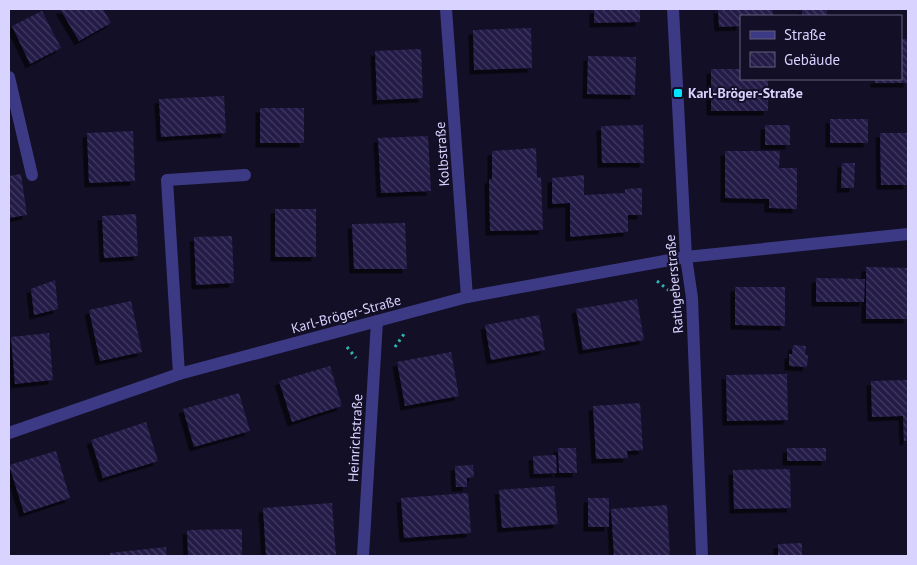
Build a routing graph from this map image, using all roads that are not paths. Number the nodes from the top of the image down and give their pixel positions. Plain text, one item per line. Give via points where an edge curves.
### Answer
1 (446, 9) edge
2 (673, 9) edge
3 (9, 77) edge
4 (32, 175) dead end
5 (245, 175) dead end
6 (908, 234) edge
7 (686, 257) junction
8 (467, 297) junction
9 (377, 321) junction
10 (179, 374) junction
11 (9, 434) edge
12 (363, 556) edge
13 (702, 556) edge

1 - 8 street, Kolbstraße
2 - 7 street, Rathgeberstraße
3 - 4 street
5 - 10 street via 167,180
6 - 7 street, Karl-Bröger-Straße
7 - 8 street, Karl-Bröger-Straße
7 - 13 street, Rathgeberstraße via 692,298
8 - 9 street, Karl-Bröger-Straße
9 - 10 street, Karl-Bröger-Straße
9 - 12 street, Heinrichstraße
10 - 11 street, Karl-Bröger-Straße

